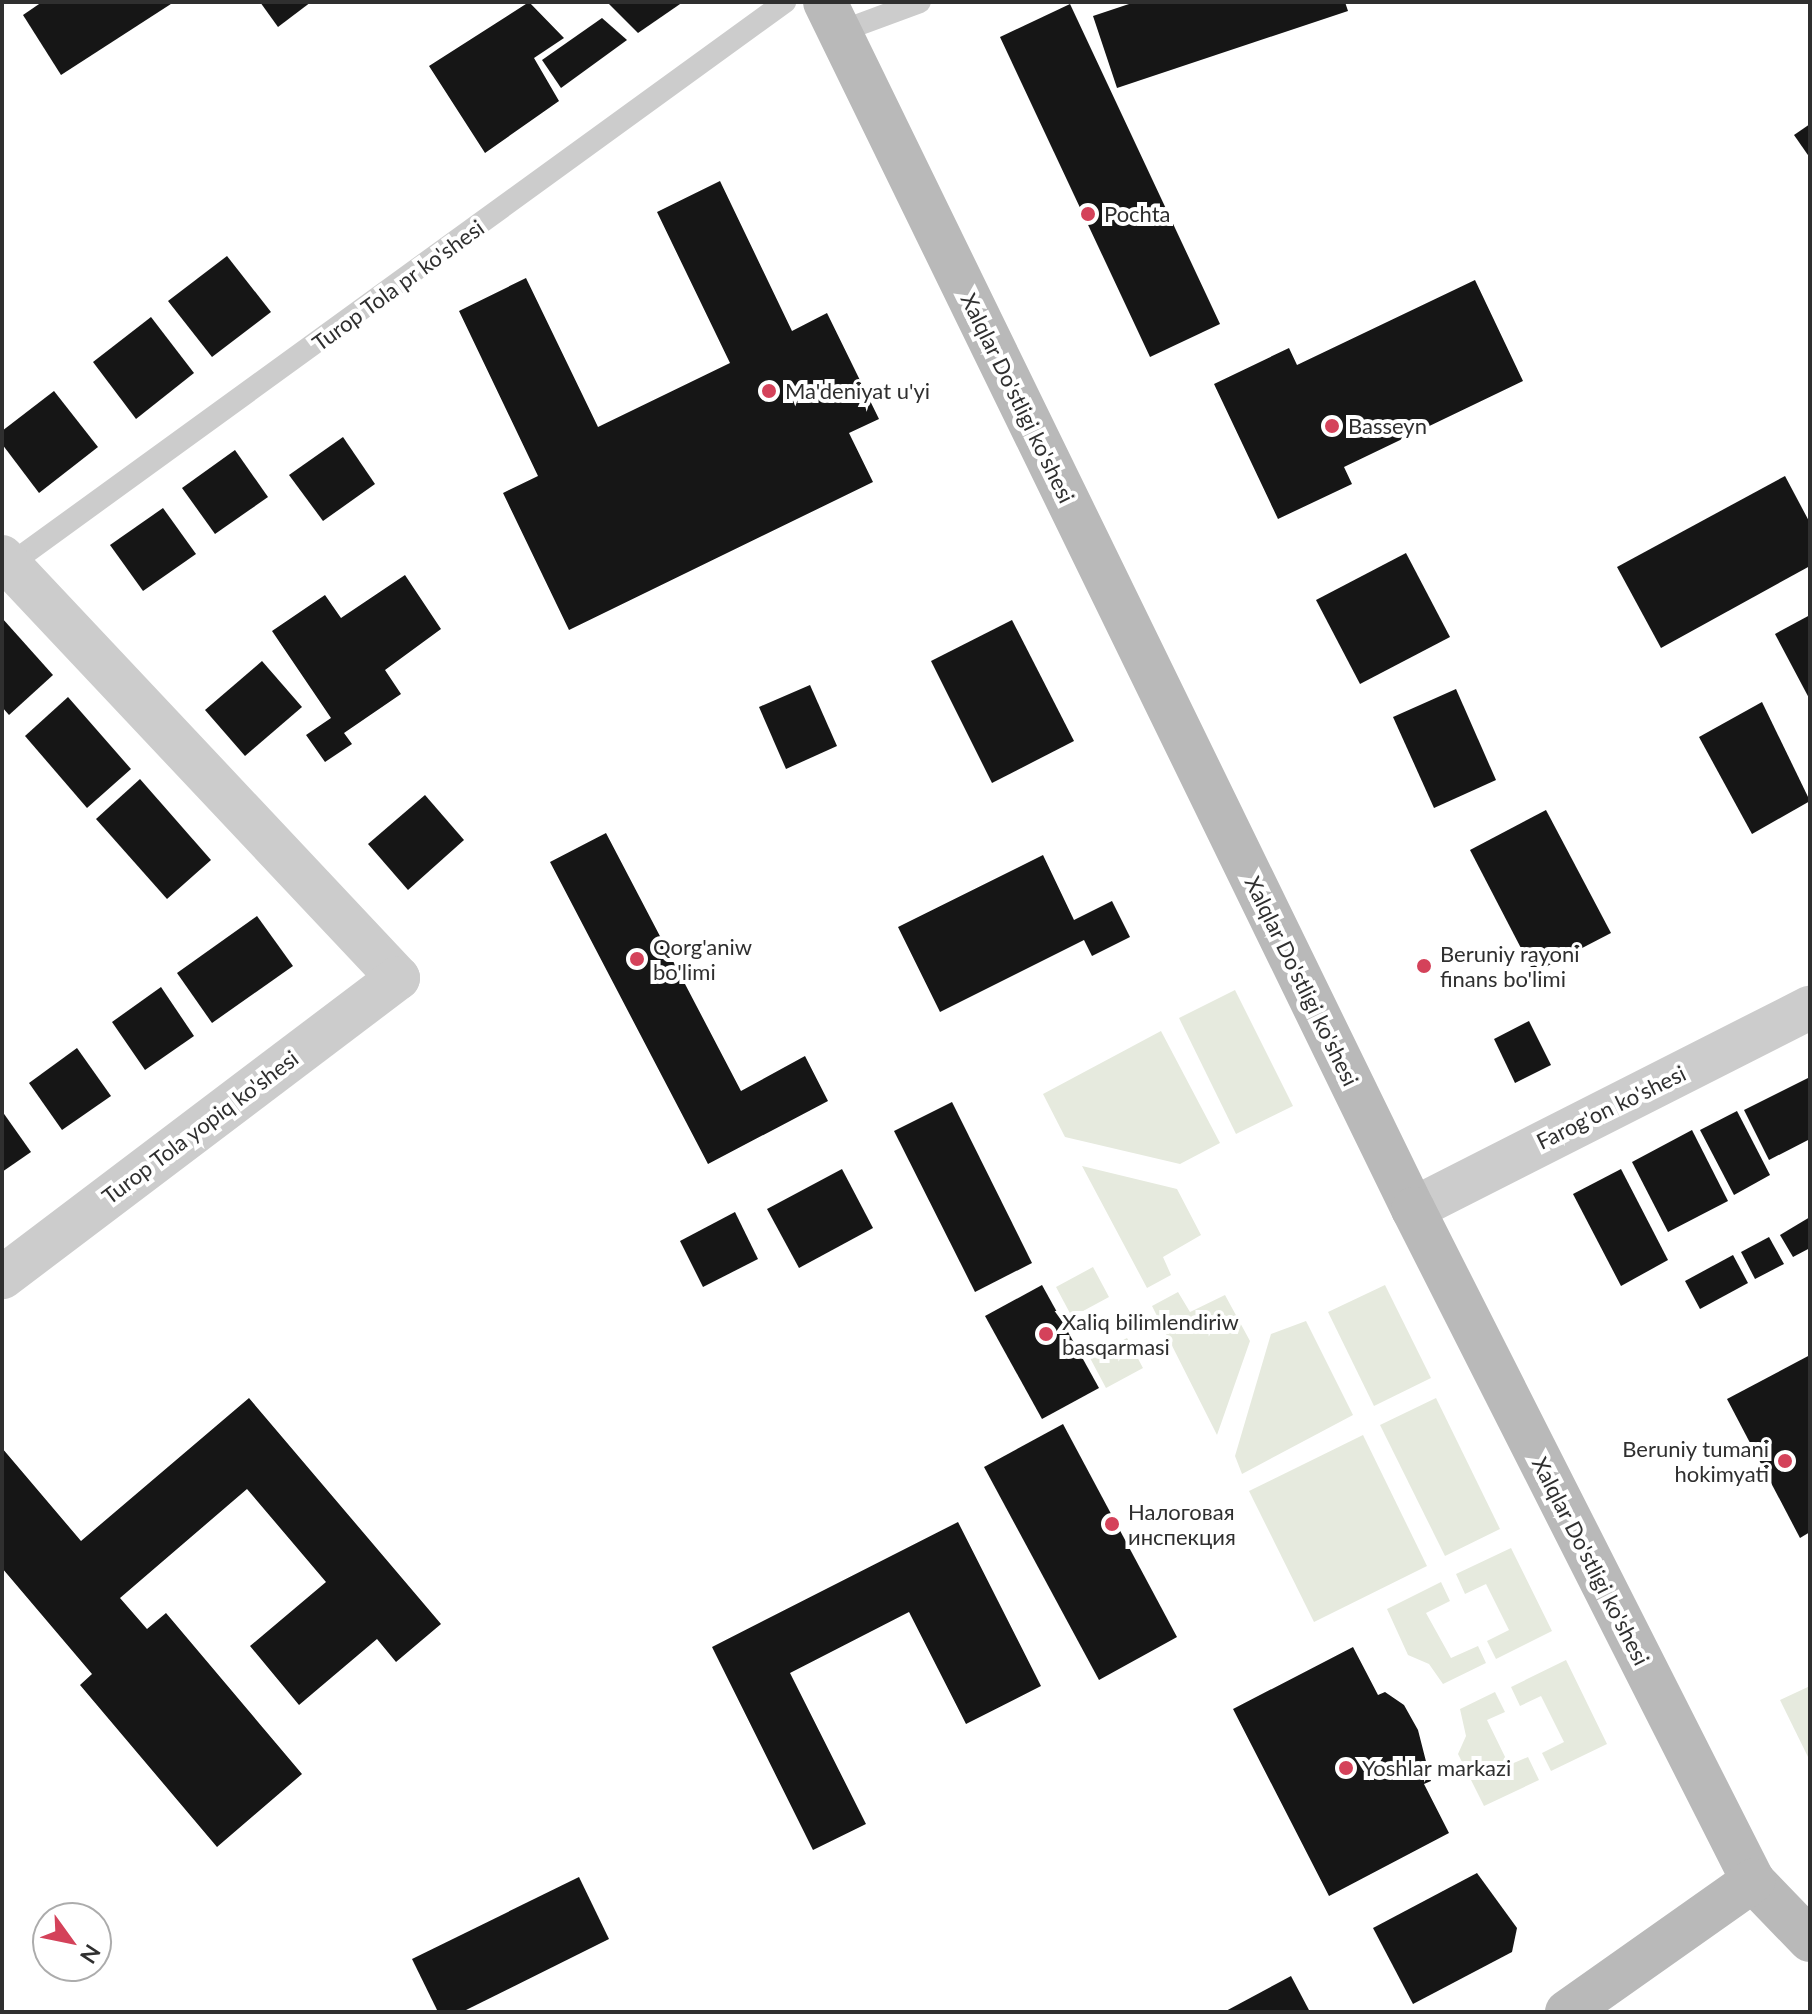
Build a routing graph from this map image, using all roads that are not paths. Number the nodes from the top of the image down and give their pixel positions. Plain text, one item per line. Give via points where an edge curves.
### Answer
1 (785, 2) edge
2 (920, 2) edge
3 (832, 17) edge
4 (6, 561) edge
5 (1810, 1008) edge
6 (1413, 1209) junction
7 (2, 1277) edge
8 (1753, 1881) junction
9 (1810, 1940) edge
10 (1567, 2012) edge

1 - 4 lane, Turop Tola pr ko'shesi
2 - 3 lane
3 - 6 street, Xalqlar Do'stligi ko'shesi
4 - 7 street, Turop Tola yopiq ko'shesi via 398,978
5 - 6 street, Farog'on ko'shesi
6 - 8 street, Xalqlar Do'stligi ko'shesi
8 - 9 street, Xalqlar Do'stligi ko'shesi
8 - 10 street

